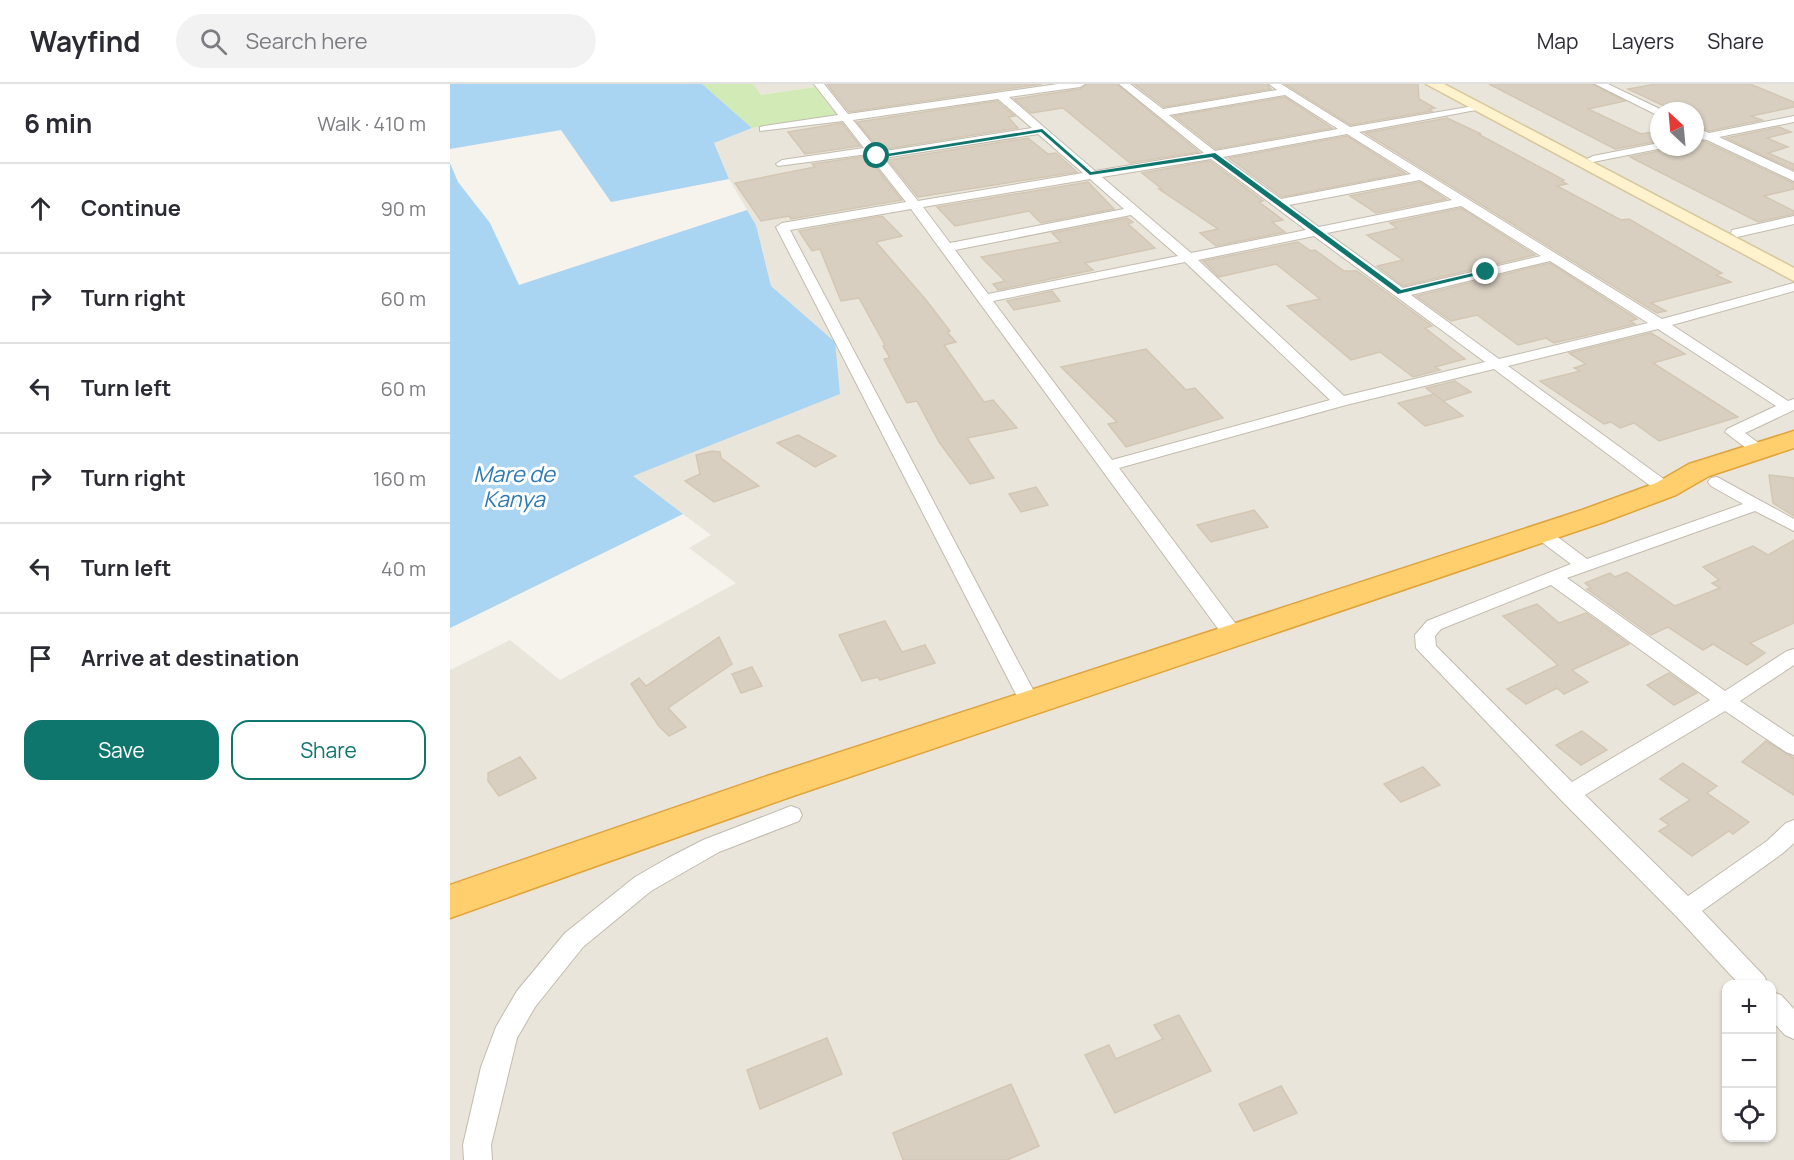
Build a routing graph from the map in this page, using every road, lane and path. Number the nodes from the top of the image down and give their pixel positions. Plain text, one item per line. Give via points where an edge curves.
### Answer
1 (819, 84) edge
2 (1080, 84) edge
3 (1124, 84) edge
4 (1274, 84) edge
5 (1433, 84) edge
6 (1450, 84) edge
7 (1628, 84) edge
8 (1603, 86) edge
9 (1287, 93) junction
10 (1001, 96) junction
11 (1476, 107) junction
12 (1650, 108) edge
13 (1161, 113) junction
14 (844, 116) junction
15 (1791, 121) edge
16 (764, 129) dead end
17 (1042, 130) junction
18 (1349, 131) junction
19 (1704, 137) edge
20 (1704, 139) edge
21 (1650, 148) edge
22 (875, 153) junction
23 (1213, 155) junction
24 (1593, 159) junction
25 (782, 164) dead end
26 (1090, 174) junction
27 (1421, 176) junction
28 (1794, 177) edge
29 (1462, 202) junction
30 (1281, 203) junction
31 (914, 204) junction
32 (1133, 212) junction
33 (1794, 220) edge
34 (1318, 231) junction
35 (1737, 232) junction
36 (947, 248) junction
37 (1187, 257) junction
38 (1552, 257) junction
39 (1794, 263) edge
40 (1794, 275) edge
41 (1794, 286) edge
42 (1400, 293) junction
43 (985, 299) junction
44 (1660, 324) junction
45 (1497, 363) junction
46 (1341, 402) junction
47 (1790, 405) edge
48 (1794, 439) edge
49 (1760, 450) junction
50 (1794, 458) edge
51 (1108, 466) junction
52 (1717, 482) junction
53 (1666, 489) junction
54 (1756, 505) junction
55 (1794, 526) edge
56 (1540, 533) junction
57 (1584, 566) junction
58 (1553, 577) junction
59 (1234, 636) junction
60 (1794, 656) edge
61 (1725, 701) junction
62 (1030, 703) junction
63 (1794, 747) edge
64 (1569, 794) junction
65 (791, 814) dead end
66 (1794, 829) edge
67 (450, 902) edge
68 (1686, 910) junction
69 (1751, 980) edge
70 (1776, 1007) edge
71 (1794, 1027) edge
72 (478, 1160) edge

1 - 14 street
2 - 10 street
3 - 13 street
4 - 9 street
5 - 11 street
6 - 24 street
7 - 8 street
8 - 12 street
9 - 13 street
9 - 18 street
10 - 14 street
10 - 17 street
11 - 18 street
11 - 40 street
13 - 23 street
14 - 16 street
14 - 22 street
15 - 19 street
17 - 22 street
17 - 26 street
18 - 23 street
18 - 27 street
20 - 28 street
21 - 24 street
22 - 25 street
22 - 31 street
23 - 26 street
23 - 30 street
24 - 35 street
26 - 31 street
26 - 32 street
27 - 29 street
27 - 30 street
29 - 34 street
29 - 38 street
30 - 34 street
31 - 36 street
31 - 62 street via 782,226
32 - 36 street
32 - 37 street
33 - 35 street
34 - 37 street
34 - 42 street
35 - 39 street
36 - 43 street
37 - 43 street
37 - 46 street
38 - 42 street
38 - 44 street
41 - 44 street
42 - 45 street
43 - 51 street
44 - 45 street
44 - 47 street
45 - 46 street
45 - 53 street
46 - 51 street
47 - 49 street via 1733,432
48 - 49 highway
49 - 53 highway via 1699,470
50 - 52 highway
51 - 59 street
52 - 53 highway
52 - 54 street
53 - 56 highway
54 - 55 street
54 - 57 street
56 - 57 street
56 - 59 highway
57 - 58 street
58 - 61 street
58 - 64 street via 1434,625 1428,630 1425,648
59 - 62 highway
60 - 61 street
61 - 63 street
61 - 64 street
62 - 67 highway
64 - 68 street
65 - 72 street via 711,846 643,884 574,940 526,999 505,1035 477,1145
66 - 68 street
68 - 69 street
70 - 71 street

